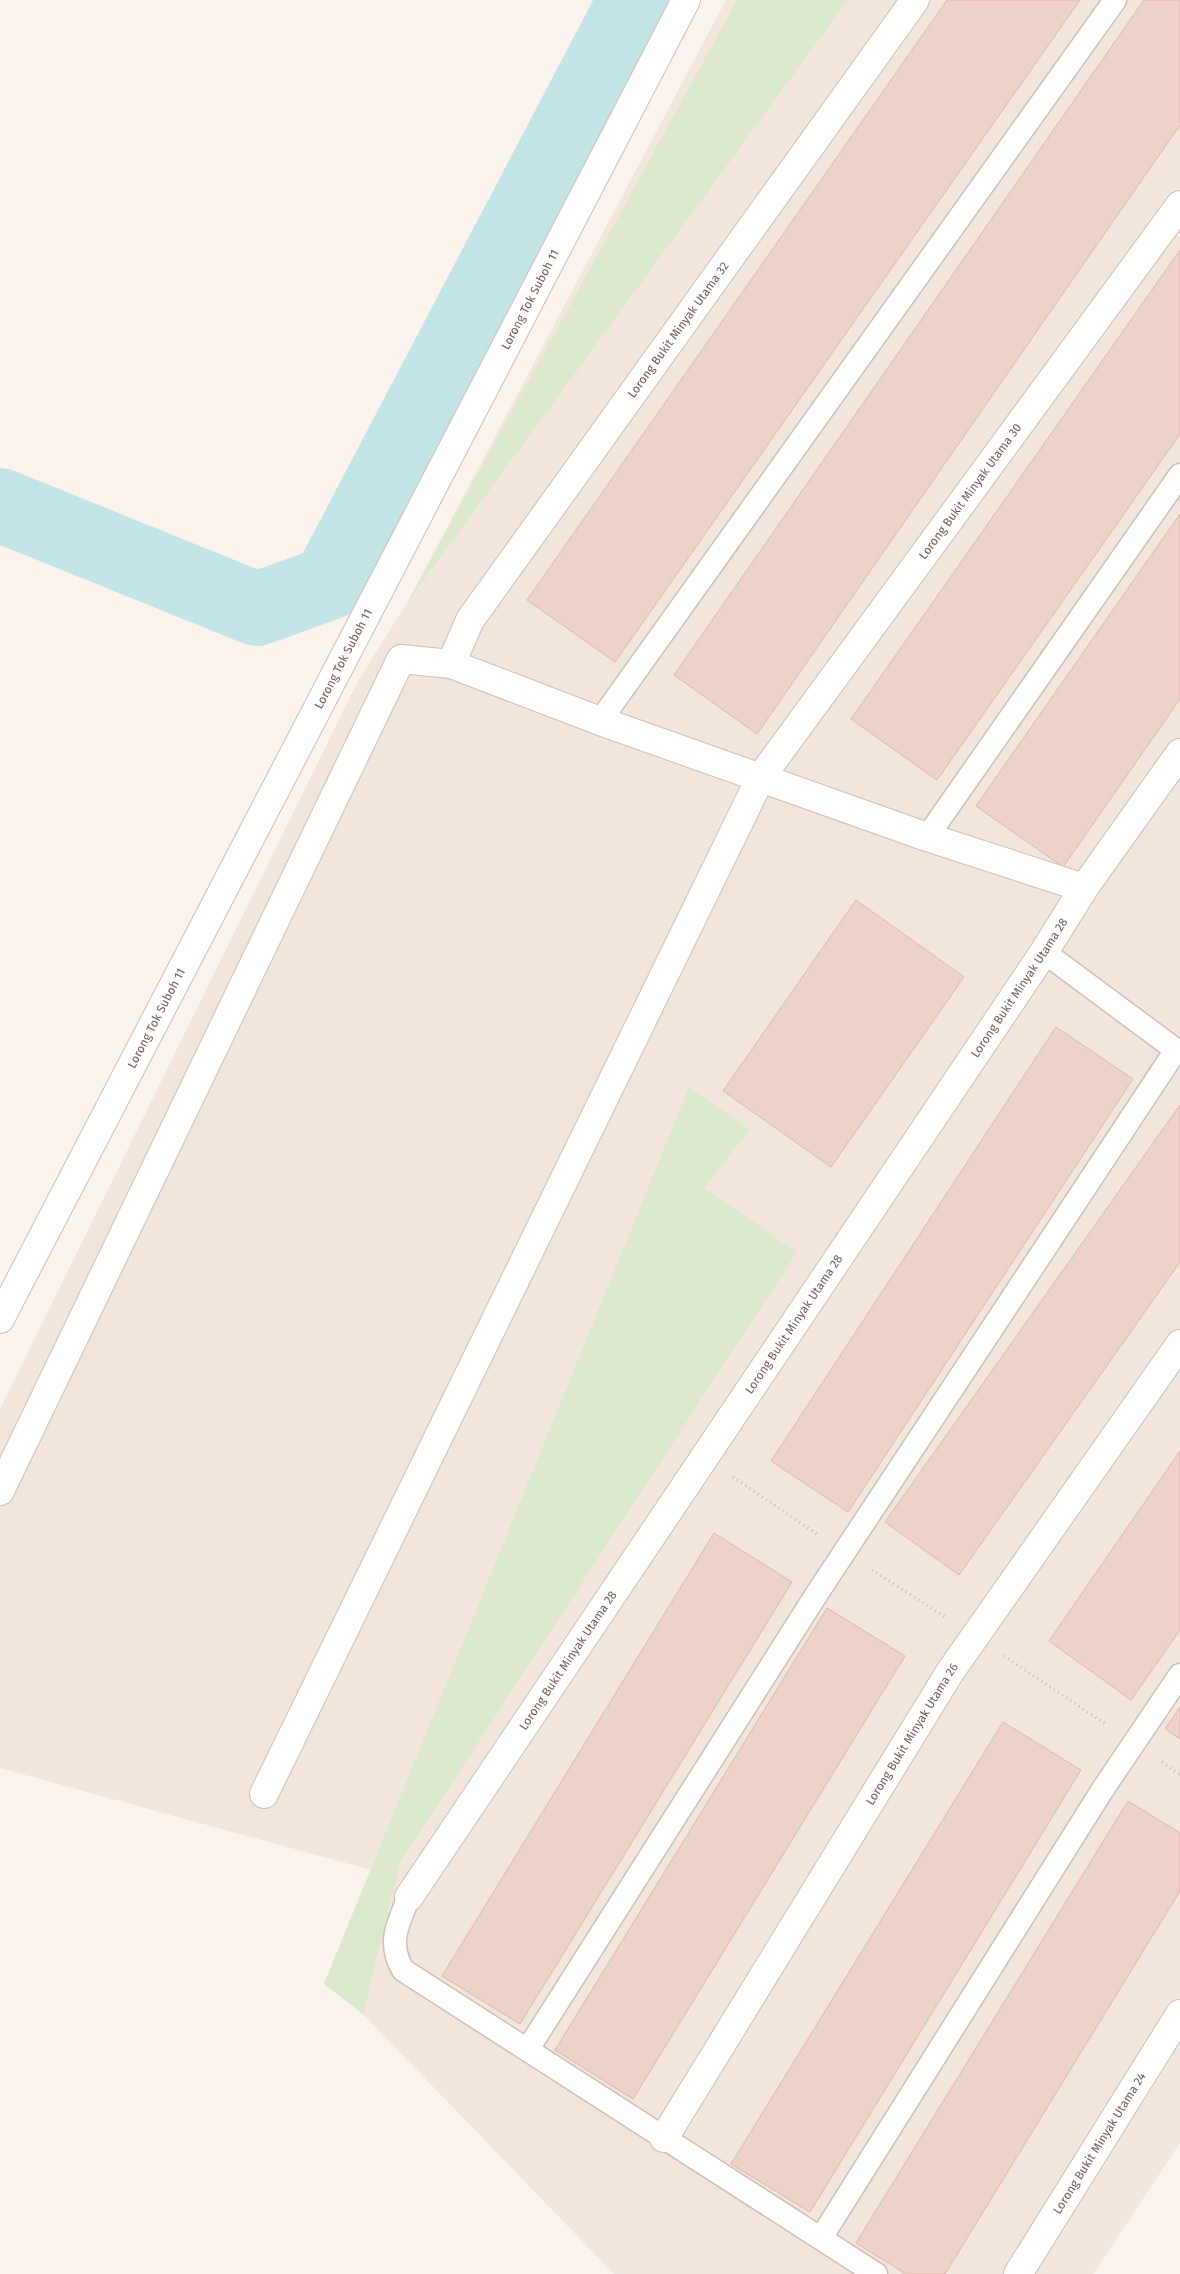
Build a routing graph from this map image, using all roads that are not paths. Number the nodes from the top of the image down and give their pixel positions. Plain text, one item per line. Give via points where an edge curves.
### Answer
1 (686, 0) edge
2 (914, 0) edge
3 (1115, 0) edge
4 (1180, 204) edge
5 (1180, 476) edge
6 (451, 664) junction
7 (600, 721) junction
8 (1180, 753) edge
9 (761, 777) junction
10 (927, 837) junction
11 (1084, 888) junction
12 (1044, 952) junction
13 (0, 1319) edge
14 (1180, 1344) edge
15 (0, 1491) edge
16 (1180, 1675) edge
17 (264, 1794) dead end
18 (409, 1897) joint
19 (1180, 2014) edge
20 (528, 2049) junction
21 (664, 2138) junction
22 (821, 2238) junction
23 (876, 2274) edge
24 (1018, 2274) edge

1 - 13 street, Lorong Tok Suboh 11
2 - 6 street, Lorong Bukit Minyak Utama 32 via 470,620
3 - 7 lane
4 - 9 street, Lorong Bukit Minyak Utama 30
5 - 10 lane
6 - 7 street
6 - 15 street via 401,659
7 - 9 street
8 - 11 street, Lorong Bukit Minyak Utama 28
9 - 10 street
9 - 17 street, Lorong Bukit Minyak Utama 30
10 - 11 street
11 - 12 street, Lorong Bukit Minyak Utama 28
12 - 18 street, Lorong Bukit Minyak Utama 28
12 - 20 lane via 1176,1050 844,1552
14 - 21 street, Lorong Bukit Minyak Utama 26 via 950,1672
16 - 22 lane via 1103,1789
18 - 20 lane via 394,1942 397,1960 403,1970
19 - 24 street, Lorong Bukit Minyak Utama 24
20 - 21 lane
21 - 22 lane
22 - 23 lane

